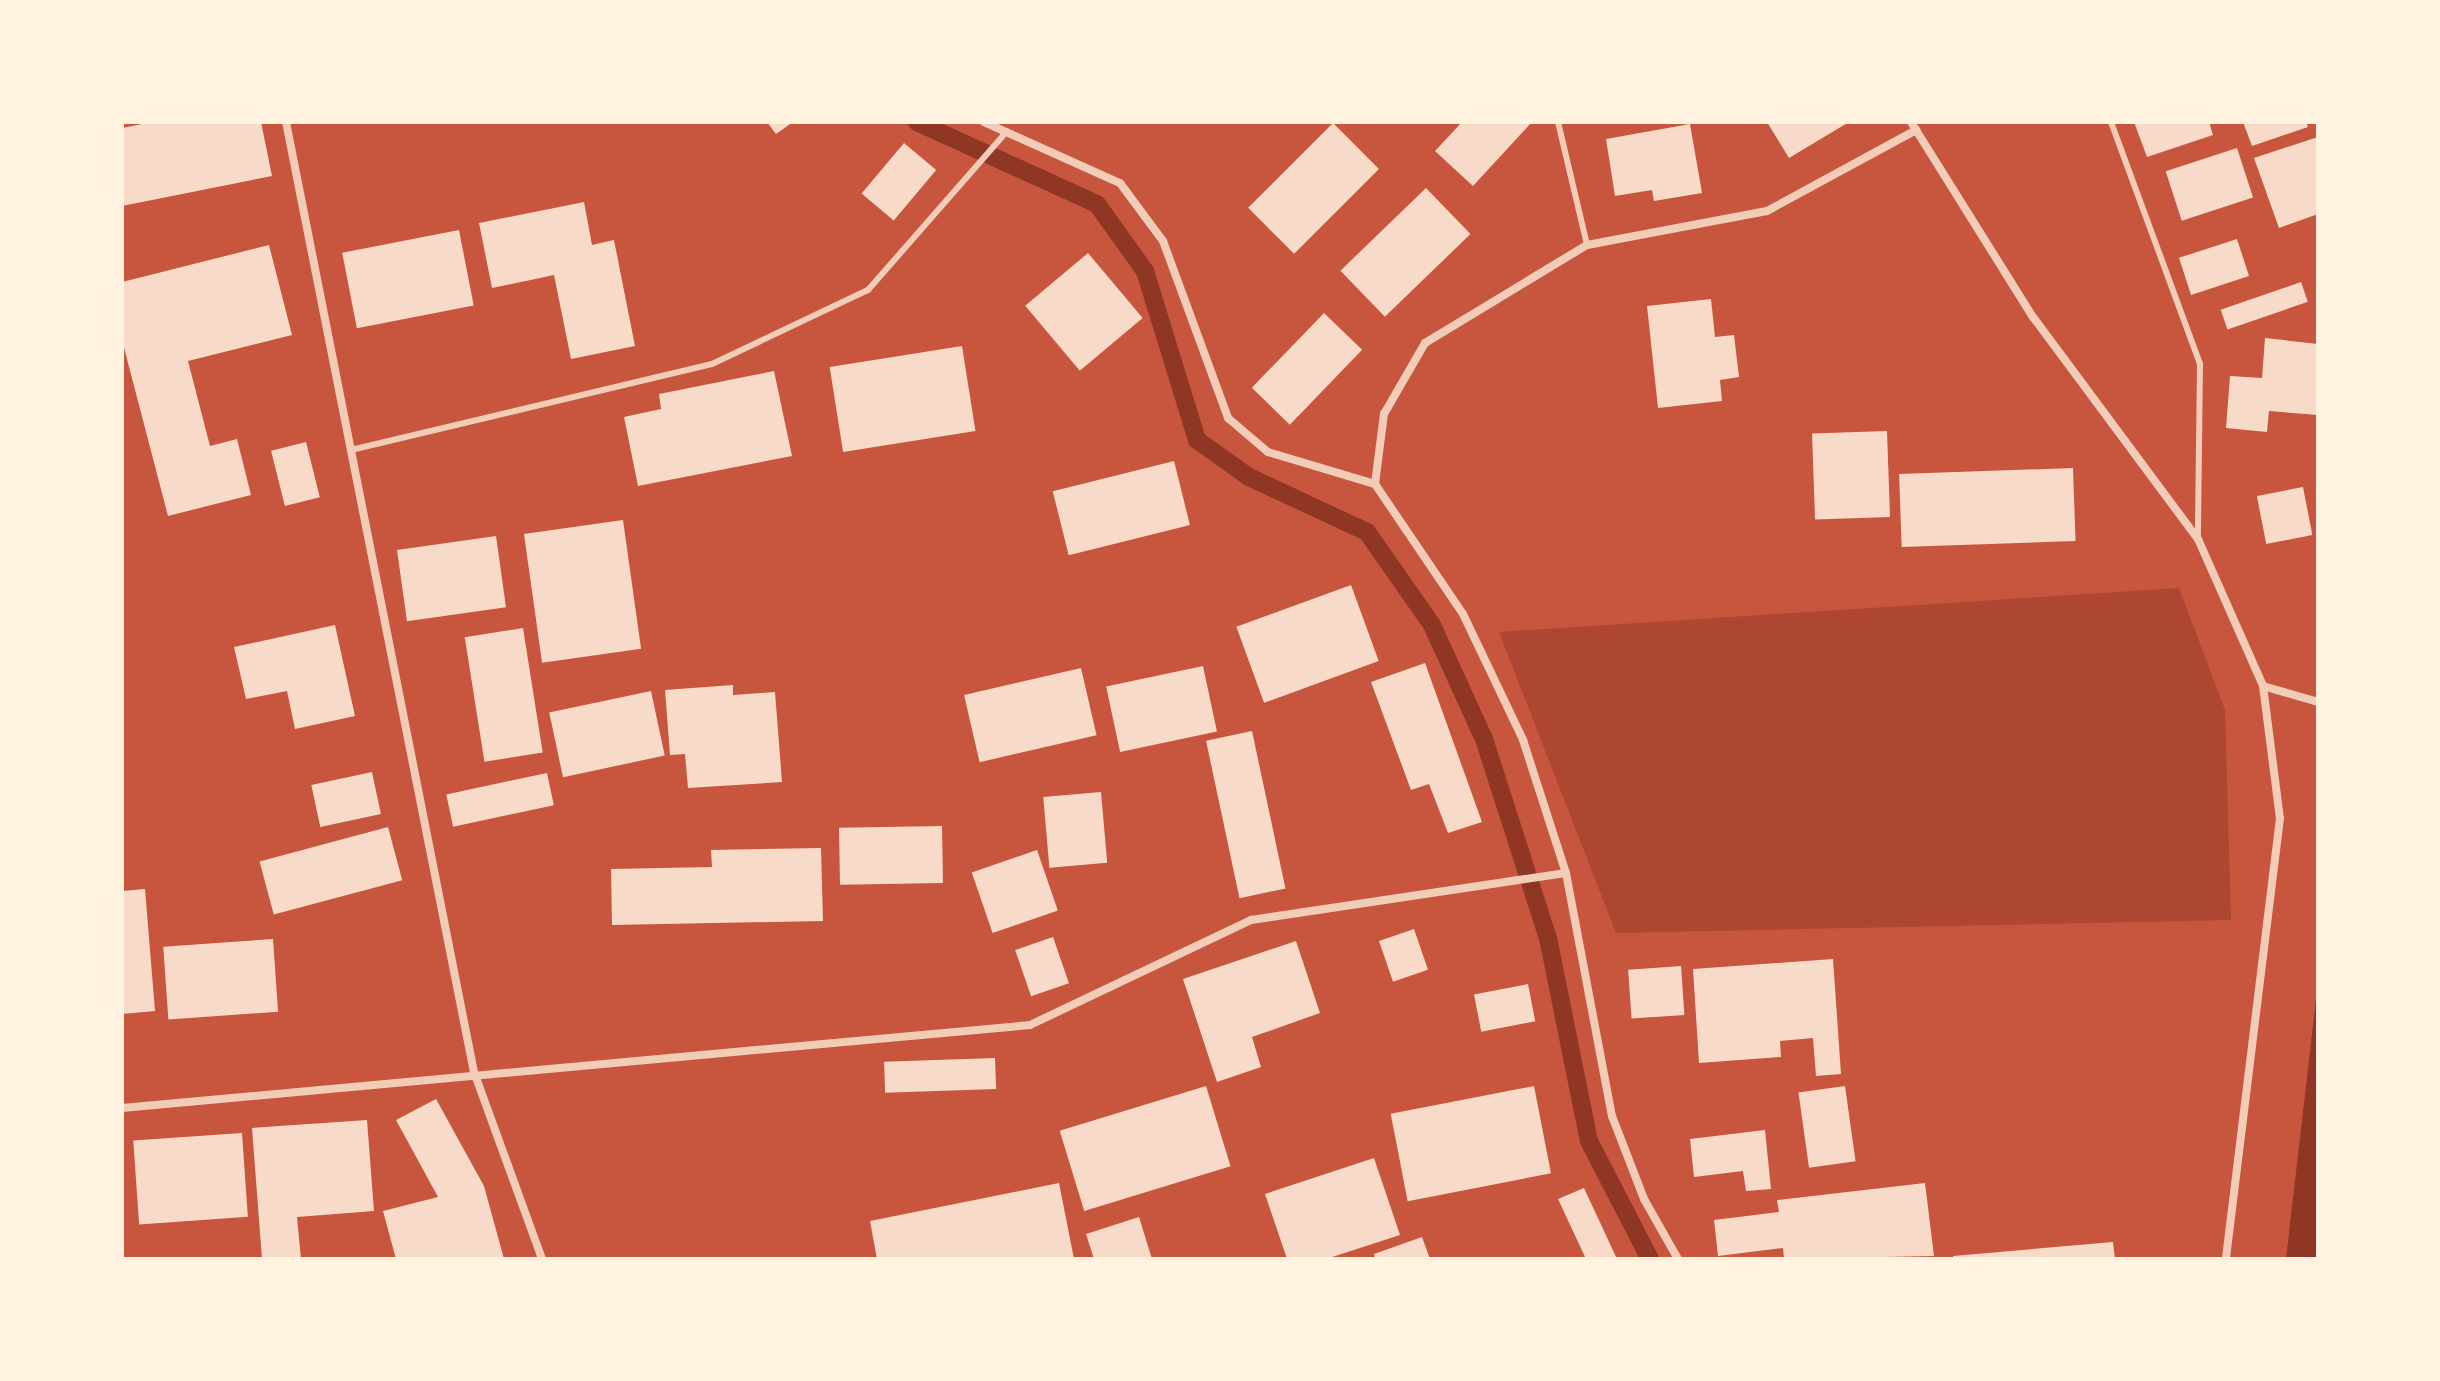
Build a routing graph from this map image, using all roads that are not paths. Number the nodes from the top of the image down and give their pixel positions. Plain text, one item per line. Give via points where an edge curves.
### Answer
1 (286, 122) edge
2 (984, 122) edge
3 (1558, 122) edge
4 (2111, 122) edge
5 (1914, 126) edge
6 (1007, 131) junction
7 (1587, 245) junction
8 (351, 450) junction
9 (1375, 484) junction
10 (2198, 539) junction
11 (2263, 686) junction
12 (2318, 702) edge
13 (1566, 873) junction
14 (474, 1072) junction
15 (122, 1108) edge
16 (542, 1259) edge
17 (1678, 1259) edge
18 (2226, 1259) edge

1 - 8 street
2 - 6 street
3 - 7 lane
4 - 10 lane via 2200,364
5 - 7 street via 1767,211
5 - 10 street via 2033,317
6 - 8 lane via 868,290 712,364
6 - 9 street via 1120,183 1163,241 1228,418 1268,452
7 - 9 street via 1425,343 1384,414
8 - 14 street
9 - 13 street via 1463,614 1523,740
10 - 11 street
11 - 12 street
11 - 18 street via 2280,818
13 - 14 street via 1251,920 1030,1025
13 - 17 street via 1612,1116 1644,1199
14 - 15 street
14 - 16 street

